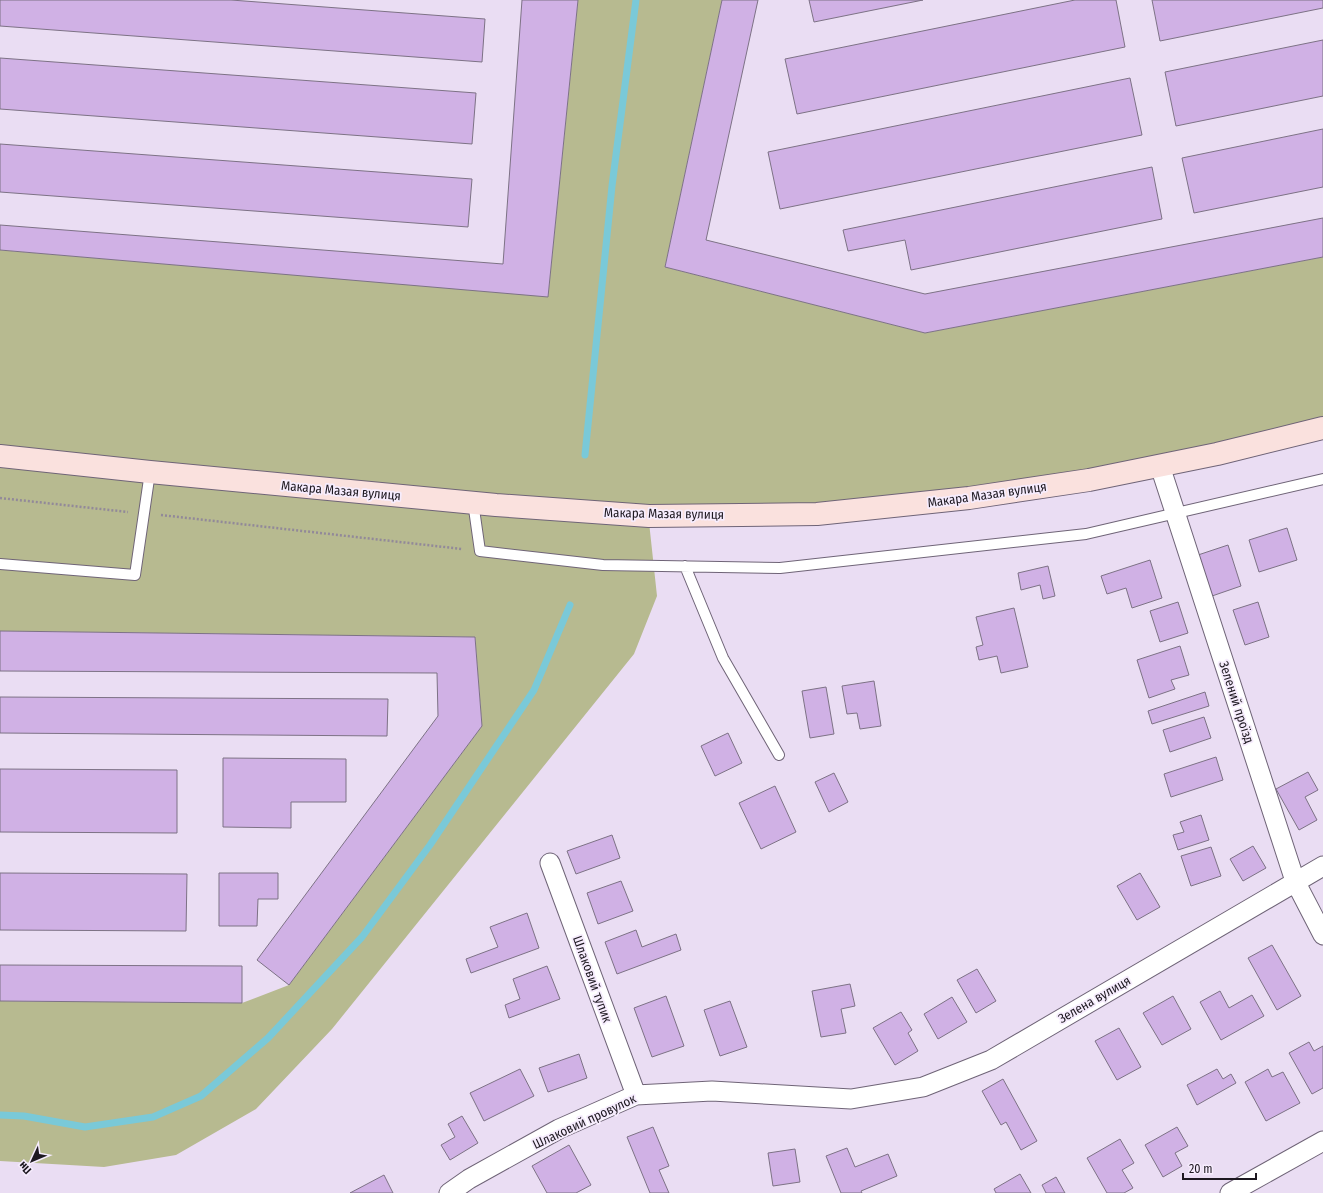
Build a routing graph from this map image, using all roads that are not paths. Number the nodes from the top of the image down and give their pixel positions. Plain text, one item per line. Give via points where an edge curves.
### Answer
1 (1323, 428) edge
2 (0, 456) edge
3 (1160, 466) junction
4 (150, 472) junction
5 (1323, 479) edge
6 (473, 502) junction
7 (1176, 514) junction
8 (0, 564) edge
9 (685, 566) junction
10 (779, 755) dead end
11 (550, 863) dead end
12 (1323, 866) edge
13 (1295, 881) junction
14 (1323, 935) edge
15 (636, 1095) junction
16 (851, 1099) joint
17 (1323, 1141) edge
18 (449, 1193) edge
19 (1230, 1193) edge

1 - 3 main road, Макара Мазая вулиця
2 - 4 main road, Макара Мазая вулиця
3 - 6 main road, Макара Мазая вулиця via 1089,480 969,498 817,514 649,516
3 - 7 street, Зелений проїзд
4 - 6 main road, Макара Мазая вулиця
4 - 8 lane via 135,575
5 - 7 lane
6 - 9 lane via 480,551 603,565
7 - 9 lane via 1086,534 780,568
7 - 13 street, Зелений проїзд
9 - 10 lane via 723,658
11 - 15 street, Шлаковий тупик
12 - 13 street, Зелена вулиця
13 - 14 street, Зелений проїзд
13 - 16 street, Зелена вулиця via 991,1060 923,1087
15 - 16 street, Шлаковий провулок via 712,1091
15 - 18 street, Шлаковий провулок via 559,1129 469,1179
17 - 19 street

